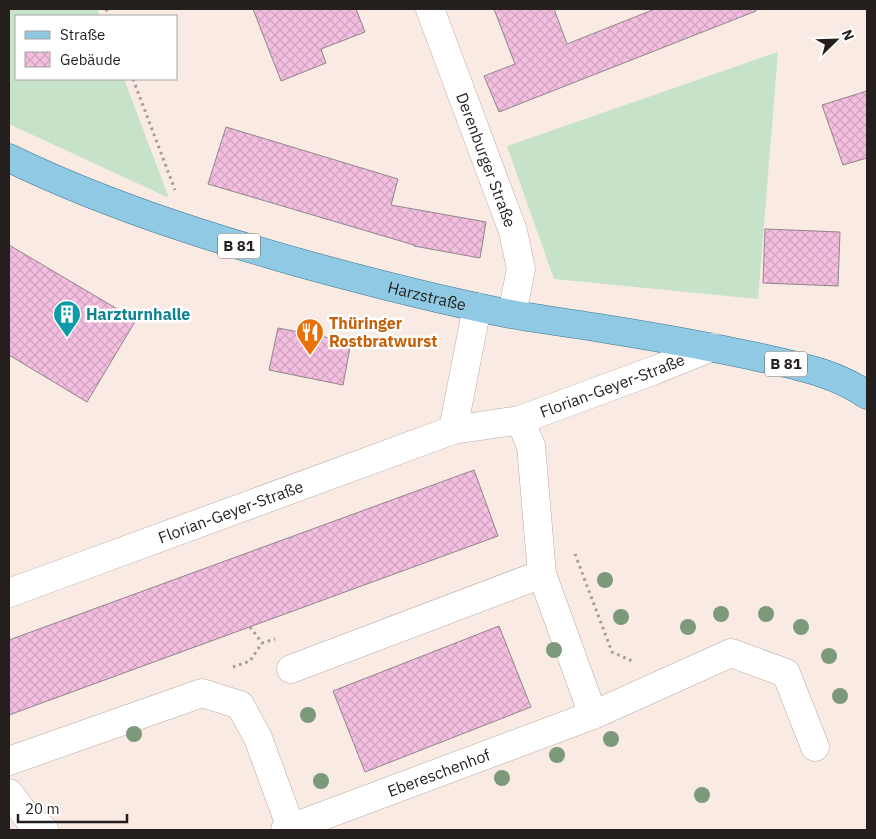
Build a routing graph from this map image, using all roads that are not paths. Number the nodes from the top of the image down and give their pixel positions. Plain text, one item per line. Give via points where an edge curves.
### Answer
1 (430, 9) edge
2 (9, 158) edge
3 (477, 307) junction
4 (512, 314) junction
5 (712, 347) junction
6 (864, 389) edge
7 (520, 420) junction
8 (453, 430) junction
9 (542, 574) junction
10 (9, 593) edge
11 (291, 669) dead end
12 (593, 715) junction
13 (815, 747) dead end
14 (9, 761) edge
15 (9, 793) edge
16 (288, 829) edge
17 (44, 830) edge

1 - 4 street, Derenburger Straße via 513,231 521,269
2 - 3 main road, Harzstraße / B 81 via 123,206 231,244 399,290
3 - 4 main road, Harzstraße / B 81
3 - 8 street
4 - 5 main road, Harzstraße / B 81
5 - 6 main road, Harzstraße / B 81 via 809,369
5 - 7 street, Florian-Geyer-Straße
7 - 8 street, Florian-Geyer-Straße
7 - 9 street via 531,446
8 - 10 street, Florian-Geyer-Straße
9 - 11 street
9 - 12 street
12 - 13 street, Ebereschenhof via 731,653 786,673
12 - 16 street, Ebereschenhof
14 - 16 street via 202,693 240,705 258,738
15 - 17 street via 28,818

